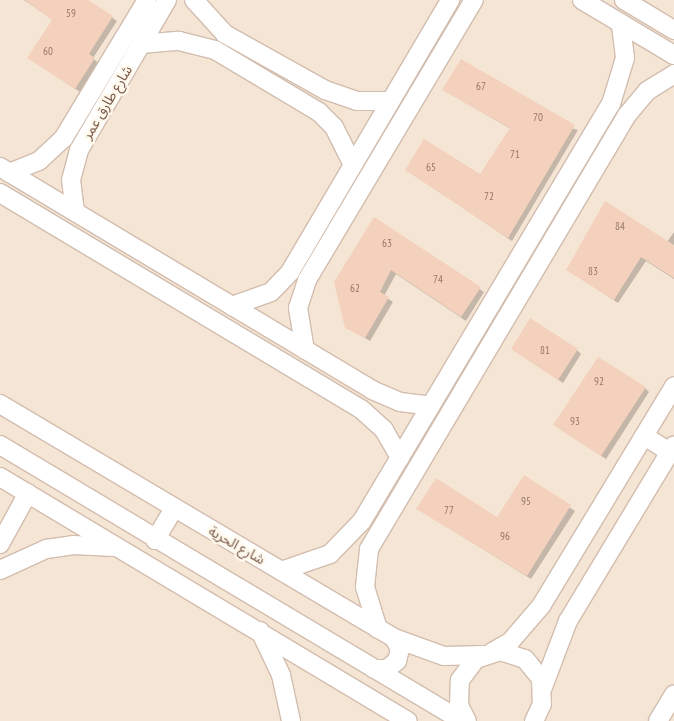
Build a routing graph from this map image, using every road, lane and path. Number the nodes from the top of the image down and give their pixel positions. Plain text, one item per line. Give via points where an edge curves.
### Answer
1 (147, 0) edge
2 (167, 0) edge
3 (194, 0) edge
4 (582, 0) edge
5 (624, 0) edge
6 (460, 2) edge
7 (621, 24) junction
8 (674, 30) edge
9 (225, 34) junction
10 (141, 44) junction
11 (215, 50) junction
12 (674, 55) edge
13 (674, 74) edge
14 (312, 83) junction
15 (616, 92) junction
16 (302, 100) junction
17 (390, 101) junction
18 (635, 104) junction
19 (68, 131) junction
20 (84, 141) junction
21 (353, 165) junction
22 (5, 170) edge
23 (0, 193) edge
24 (75, 212) junction
25 (146, 255) junction
26 (297, 261) junction
27 (313, 270) junction
28 (135, 274) junction
29 (232, 306) junction
30 (470, 340) junction
31 (305, 350) junction
32 (488, 350) junction
33 (674, 386) edge
34 (372, 390) junction
35 (0, 404) edge
36 (431, 406) junction
37 (361, 409) junction
38 (644, 436) junction
39 (0, 445) edge
40 (672, 448) edge
41 (400, 458) junction
42 (0, 477) edge
43 (28, 493) junction
44 (174, 508) junction
45 (362, 521) junction
46 (379, 532) junction
47 (155, 540) junction
48 (0, 544) edge
49 (121, 548) junction
50 (0, 570) edge
51 (281, 571) junction
52 (558, 581) junction
53 (584, 596) junction
54 (259, 630) junction
55 (386, 633) junction
56 (488, 654) junction
57 (374, 670) junction
58 (674, 694) edge
59 (544, 704) edge
60 (291, 721) edge
61 (408, 721) edge
62 (462, 721) edge
63 (467, 721) edge
64 (534, 721) edge
65 (658, 721) edge

1 - 19 street, شارع طارق عمر
2 - 10 street, شارع طارق عمر
3 - 9 street
4 - 7 street
5 - 8 street
6 - 17 street
6 - 27 street
7 - 12 street
7 - 15 street via 625,58
9 - 11 street via 214,38
9 - 14 street
10 - 11 street via 179,41
10 - 20 street, شارع طارق عمر
11 - 16 street
13 - 18 street
14 - 16 street via 315,94
14 - 17 street via 357,101
15 - 18 street via 629,93
15 - 30 street
16 - 21 street via 334,127
17 - 21 street
18 - 32 street
19 - 20 street via 72,142
19 - 22 street, شارع طارق عمر via 39,161
20 - 24 street, شارع طارق عمر via 71,180
21 - 26 street
22 - 24 street
23 - 28 street
24 - 25 street
25 - 28 street
25 - 29 street
26 - 27 street via 302,271
26 - 29 street via 271,292
27 - 31 street via 298,308
28 - 37 street
29 - 31 street
30 - 32 street
30 - 36 street
31 - 34 street
32 - 46 street
33 - 38 street
34 - 36 street via 400,402
34 - 37 street via 371,404
35 - 44 street, شارع الحرية
36 - 41 street
37 - 41 street via 384,430
38 - 40 street
38 - 52 street
39 - 47 street
40 - 53 street
41 - 45 street
42 - 43 street
43 - 48 street
43 - 49 street
44 - 47 street
44 - 51 street, شارع الحرية
45 - 46 street via 369,533
45 - 51 street via 330,554
46 - 55 street via 364,567 365,586
47 - 57 street
49 - 50 street via 73,545 46,549
49 - 54 street
51 - 55 street, شارع الحرية
52 - 53 street via 568,598
52 - 56 street via 528,624
53 - 59 street via 568,621
54 - 60 street via 281,675
54 - 61 street
55 - 56 street, شارع الحرية via 444,656
55 - 57 street via 400,649 397,662 387,670
56 - 59 street, شارع الحرية via 509,652 525,659 537,671
56 - 63 street via 460,680 459,705
57 - 62 street
58 - 65 street
59 - 64 street

